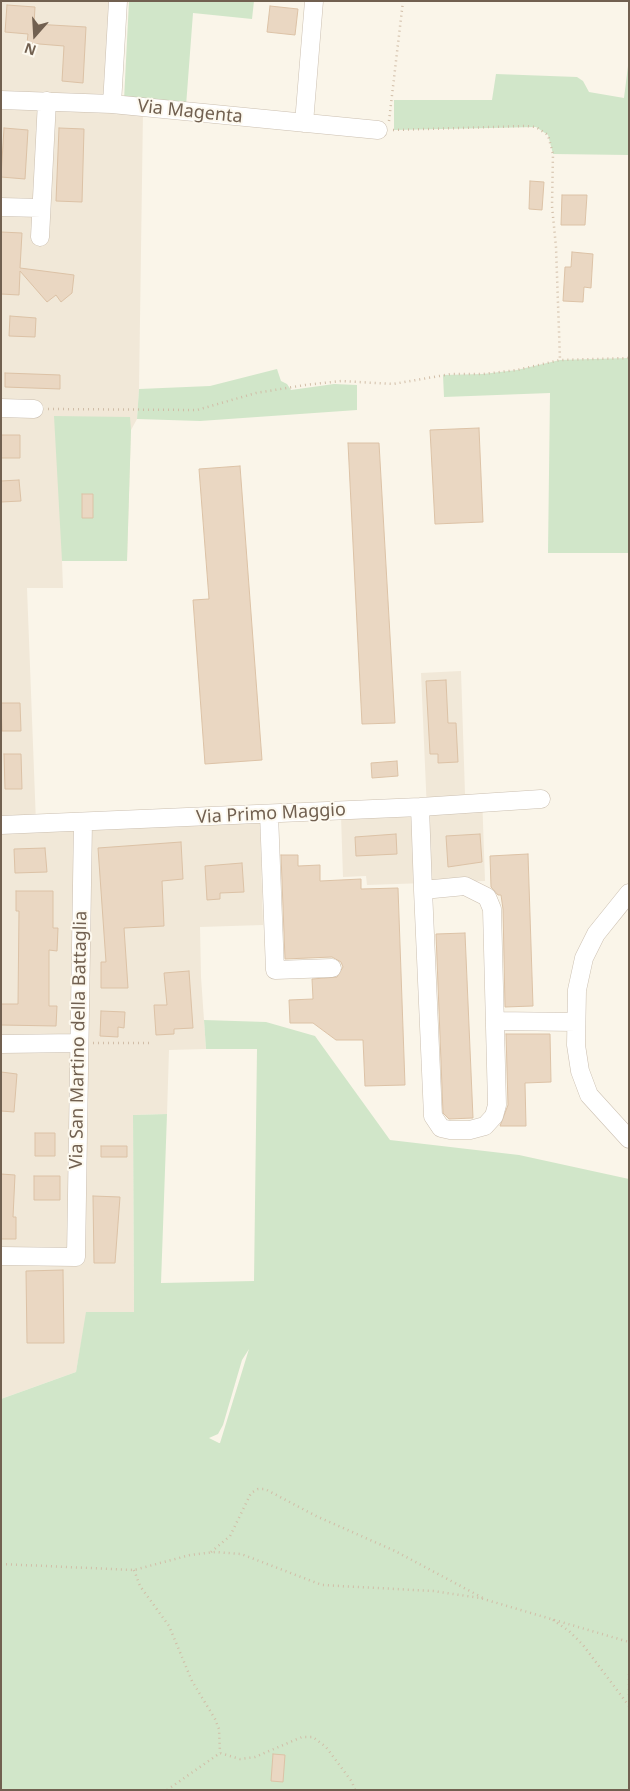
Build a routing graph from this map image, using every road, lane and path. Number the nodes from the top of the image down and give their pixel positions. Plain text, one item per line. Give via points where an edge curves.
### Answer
1 (118, 1) edge
2 (314, 1) edge
3 (403, 1) edge
4 (1, 100) edge
5 (47, 101) junction
6 (112, 104) junction
7 (304, 123) junction
8 (378, 130) dead end
9 (1, 207) edge
10 (41, 208) junction
11 (40, 236) dead end
12 (629, 358) edge
13 (560, 360) junction
14 (1, 408) edge
15 (34, 409) joint
16 (541, 799) dead end
17 (420, 807) junction
18 (268, 814) junction
19 (83, 822) junction
20 (1, 825) edge
21 (423, 890) junction
22 (629, 893) edge
23 (332, 968) dead end
24 (495, 1021) junction
25 (576, 1022) junction
26 (78, 1043) junction
27 (149, 1043) dead end
28 (1, 1044) edge
29 (629, 1140) edge
30 (1, 1256) edge
31 (209, 1553) junction
32 (1, 1564) edge
33 (134, 1570) junction
34 (486, 1600) junction
35 (550, 1618) junction
36 (629, 1642) edge
37 (629, 1674) edge
38 (629, 1697) edge
39 (629, 1706) edge
40 (220, 1753) junction
41 (167, 1790) edge
42 (355, 1790) edge

1 - 6 street
2 - 7 street
3 - 13 path via 388,130 525,126 536,127 548,135 553,154 552,206
4 - 5 street, Via Magenta
5 - 6 street, Via Magenta
5 - 10 street
6 - 7 street, Via Magenta
7 - 8 street, Via Magenta
9 - 10 street
10 - 11 street
12 - 13 path
13 - 15 path via 517,370 451,374 393,384 341,381 306,385 256,393 197,410
14 - 15 street
16 - 17 street, Via Primo Maggio
17 - 18 street, Via Primo Maggio
17 - 21 street
18 - 19 street, Via Primo Maggio
18 - 23 street via 275,970
19 - 20 street, Via Primo Maggio
19 - 26 street, Via San Martino della Battaglia
21 - 24 street via 465,886 487,897 492,909
21 - 24 street via 433,1116 441,1128 470,1130 485,1126 494,1116 497,1105
22 - 25 street via 596,934 584,958 577,990
24 - 25 street
25 - 29 street via 580,1071 589,1095
26 - 27 path
26 - 28 street
26 - 30 street, Via San Martino della Battaglia via 76,1257
31 - 33 path via 169,1559
31 - 34 path via 241,1554 322,1585 433,1591
31 - 34 path via 230,1536 251,1493 265,1489 395,1551
32 - 33 path
33 - 40 path via 140,1586 169,1626 192,1681 215,1719 219,1729
34 - 35 path
35 - 36 path
35 - 39 path via 583,1645
37 - 38 path
40 - 41 path
40 - 42 path via 240,1759 255,1757 302,1737 313,1737 326,1747

